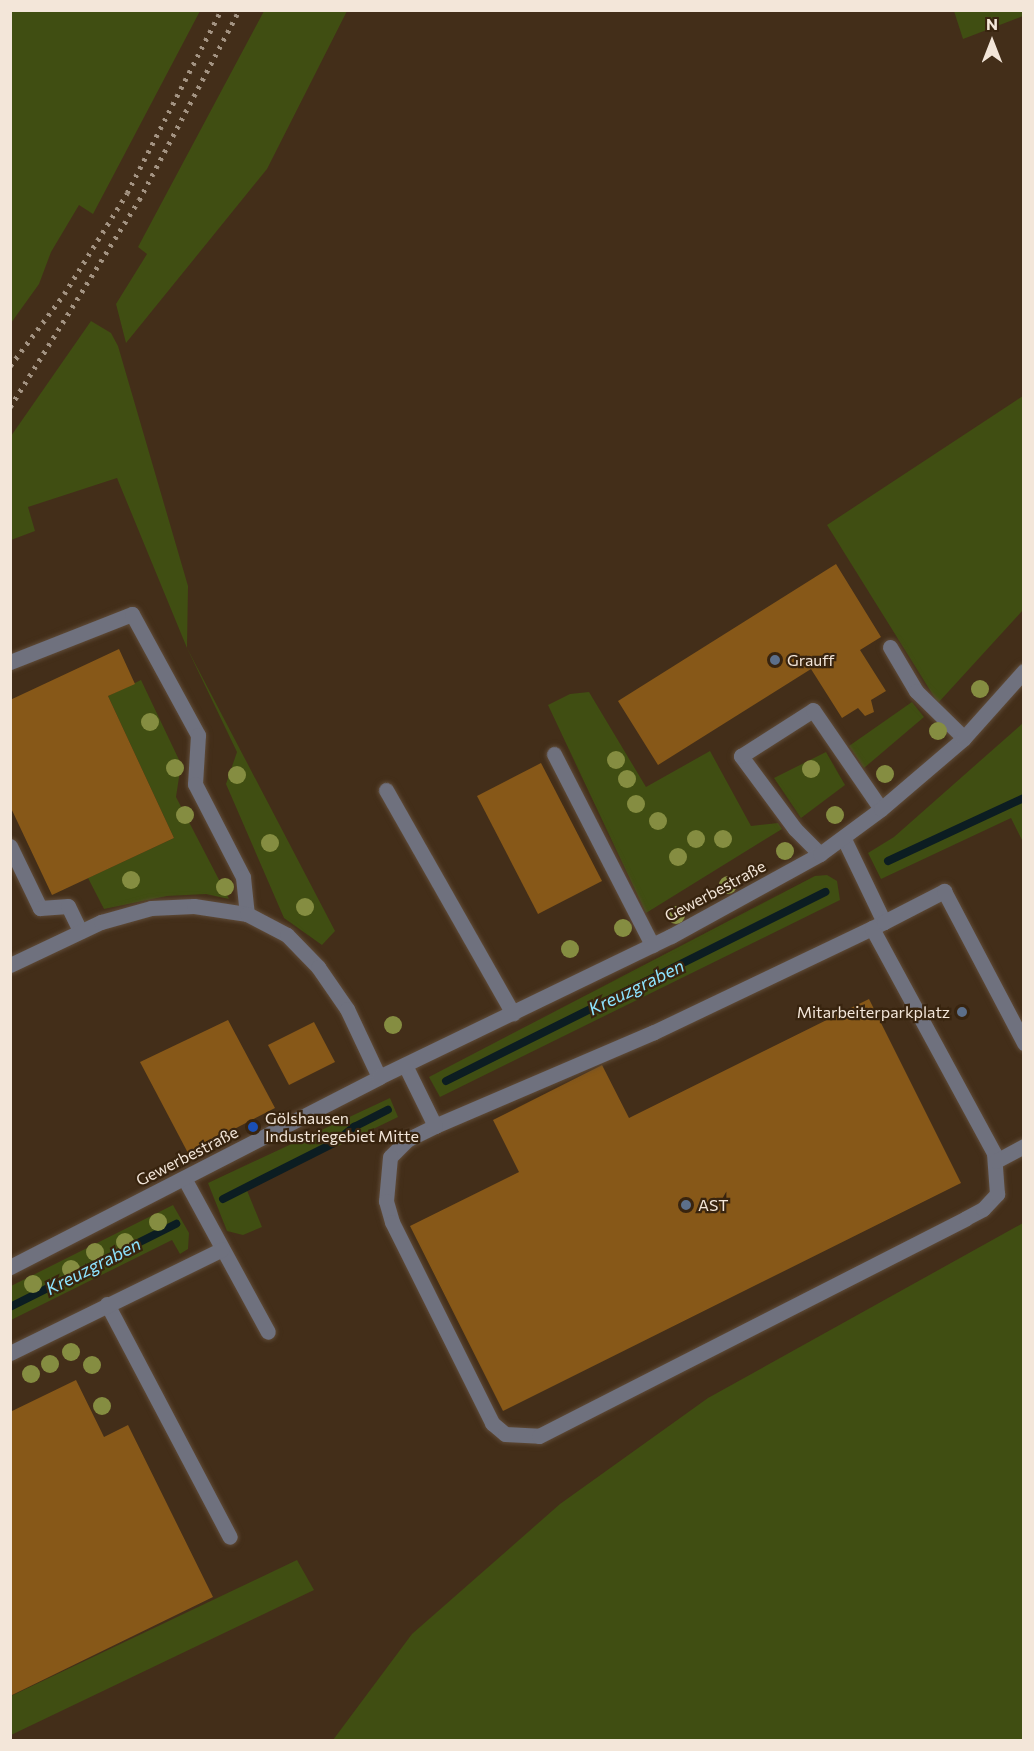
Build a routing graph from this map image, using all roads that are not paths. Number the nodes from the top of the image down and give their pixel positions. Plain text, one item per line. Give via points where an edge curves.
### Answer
1 (890, 647) dead end
2 (10, 662) edge
3 (1023, 671) edge
4 (964, 738) junction
5 (554, 754) dead end
6 (386, 790) dead end
7 (881, 809) junction
8 (844, 839) junction
9 (10, 846) edge
10 (819, 854) junction
11 (247, 914) junction
12 (878, 925) junction
13 (80, 931) junction
14 (652, 945) junction
15 (10, 965) edge
16 (513, 1014) junction
17 (1023, 1043) edge
18 (405, 1065) junction
19 (379, 1077) junction
20 (435, 1126) junction
21 (1023, 1146) edge
22 (996, 1161) junction
23 (184, 1178) junction
24 (222, 1249) junction
25 (10, 1267) edge
26 (107, 1304) junction
27 (268, 1332) dead end
28 (10, 1353) edge
29 (230, 1537) dead end

1 - 4 street via 916,691
2 - 11 street via 132,614 198,735 195,784 243,877
3 - 4 street, Gewerbestraße
4 - 7 street, Gewerbestraße
5 - 14 street
6 - 16 street
7 - 8 street, Gewerbestraße
7 - 10 street via 813,710 741,756 795,829
8 - 10 street, Gewerbestraße
8 - 12 street
9 - 13 street via 40,908 68,906
10 - 14 street, Gewerbestraße
11 - 13 street via 194,906 152,908
11 - 19 street via 287,935 318,967 347,1009
12 - 17 street via 944,891
12 - 20 street via 654,1032
12 - 22 street
13 - 15 street
14 - 16 street, Gewerbestraße
16 - 18 street, Gewerbestraße
18 - 19 street, Gewerbestraße
18 - 20 street
19 - 23 street, Gewerbestraße
20 - 22 street via 408,1139 390,1157 386,1201 392,1221 492,1423 505,1434 523,1437 539,1436 983,1209 997,1194
21 - 22 street
23 - 24 street
23 - 25 street, Gewerbestraße
24 - 26 street
24 - 27 street
26 - 28 street
26 - 29 street

